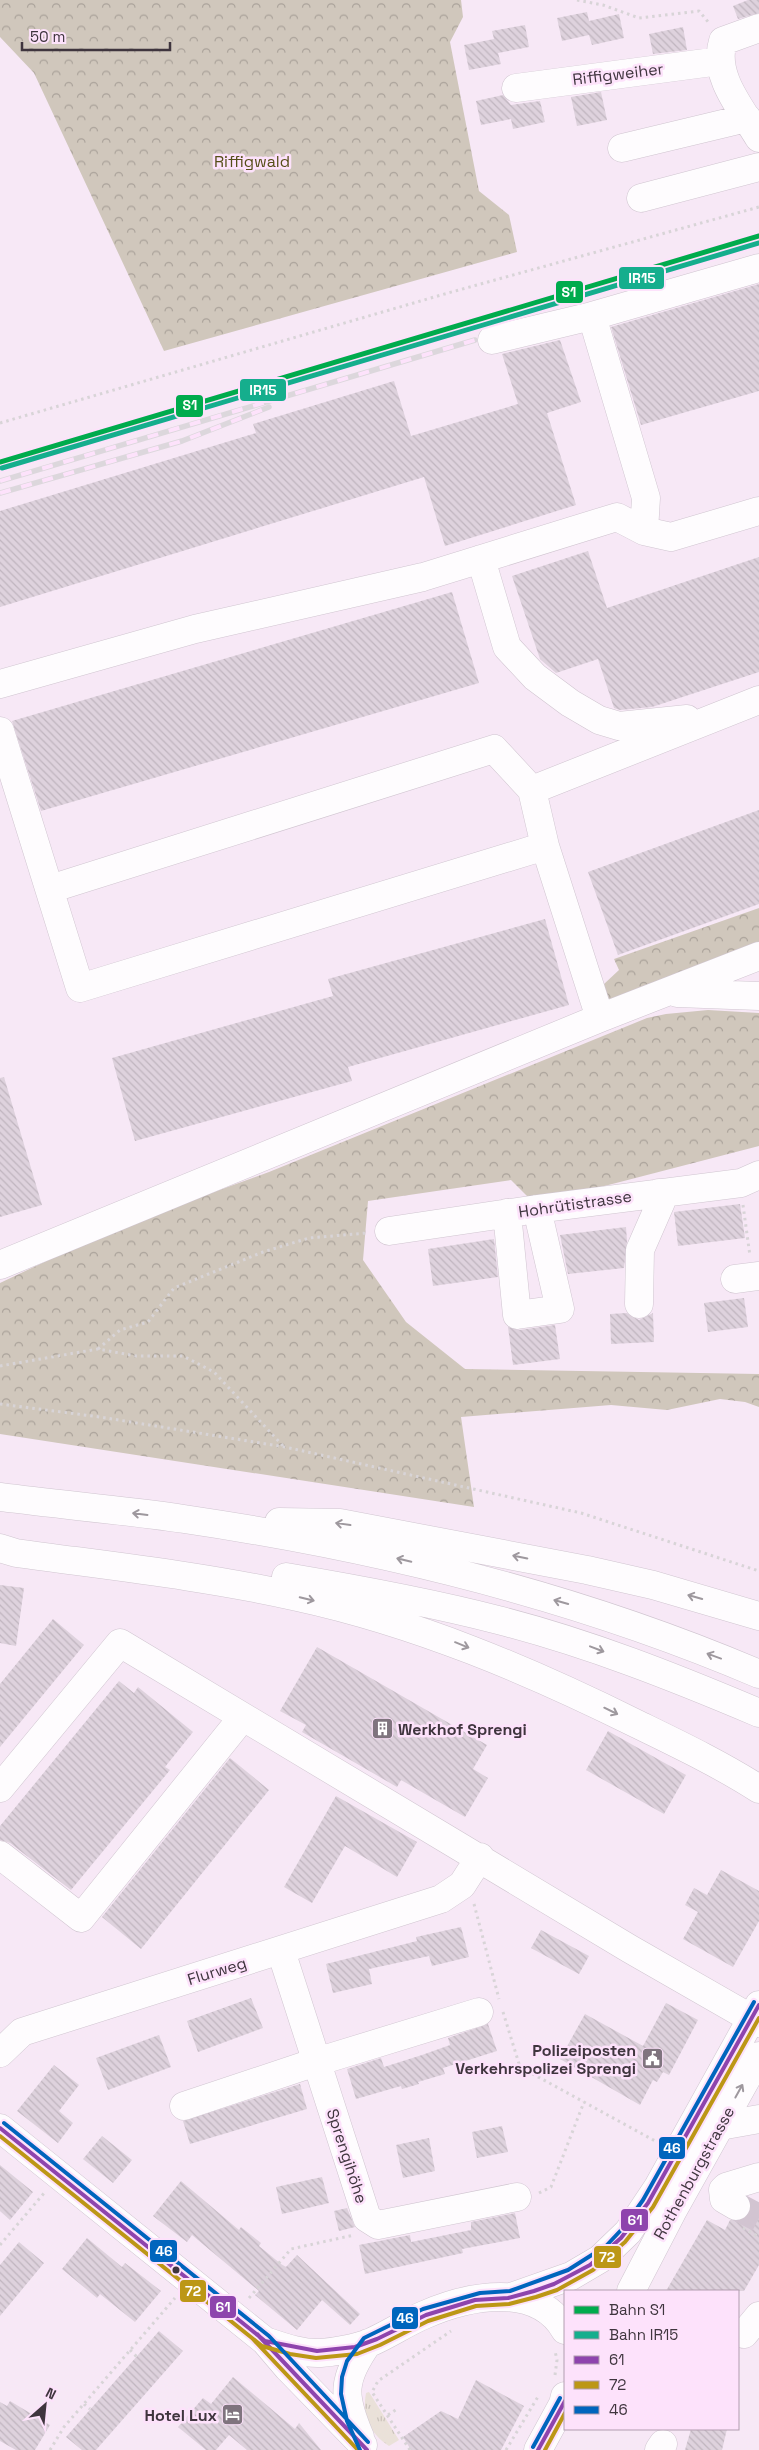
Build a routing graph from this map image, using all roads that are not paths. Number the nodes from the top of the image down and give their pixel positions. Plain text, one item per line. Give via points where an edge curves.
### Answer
1 (759, 28) edge
2 (722, 51) junction
3 (516, 88) dead end
4 (753, 128) edge
5 (622, 148) dead end
6 (759, 167) edge
7 (640, 198) dead end
8 (759, 268) edge
9 (592, 316) junction
10 (492, 340) dead end
11 (759, 511) edge
12 (644, 530) junction
13 (481, 560) junction
14 (0, 684) edge
15 (759, 700) edge
16 (723, 715) junction
17 (0, 731) edge
18 (532, 790) junction
19 (545, 846) junction
20 (50, 889) junction
21 (759, 956) edge
22 (665, 992) junction
23 (759, 996) edge
24 (600, 1018) junction
25 (750, 1179) edge
26 (659, 1193) junction
27 (537, 1209) junction
28 (507, 1213) junction
29 (389, 1231) road end
30 (0, 1265) edge
31 (639, 1304) dead end
32 (0, 1497) edge
33 (184, 1519) junction
34 (0, 1539) edge
35 (0, 1548) edge
36 (759, 1616) edge
37 (759, 1674) edge
38 (759, 1713) edge
39 (242, 1718) junction
40 (0, 1788) edge
41 (759, 1789) edge
42 (0, 1855) edge
43 (480, 1858) junction
44 (281, 1951) junction
45 (479, 2012) dead end
46 (754, 2033) edge
47 (0, 2053) edge
48 (316, 2062) junction
49 (184, 2106) dead end
50 (746, 2124) edge
51 (0, 2128) edge
52 (759, 2177) edge
53 (517, 2197) road end
54 (736, 2206) tunnel mouth
55 (632, 2290) edge
56 (511, 2297) junction
57 (560, 2339) edge
58 (265, 2341) junction
59 (368, 2343) junction
60 (557, 2395) edge
61 (365, 2448) edge
62 (538, 2450) edge

1 - 2 main road, Riffigweiher
2 - 3 main road, Riffigweiher via 606,78
2 - 4 main road via 724,78
4 - 5 main road
6 - 7 main road
8 - 9 main road
9 - 10 main road
9 - 12 main road via 646,498
11 - 12 main road via 671,537
12 - 13 main road via 617,518
13 - 14 main road via 423,577 195,628
13 - 16 main road via 507,646 535,676 570,703 599,720 620,726
15 - 16 main road
16 - 18 main road
17 - 20 main road
18 - 19 main road
18 - 20 main road via 494,748
19 - 20 main road via 80,988
19 - 24 main road
21 - 22 main road
22 - 23 main road
22 - 24 main road
24 - 30 main road
25 - 26 main road, Hohrütistrasse
26 - 27 main road, Hohrütistrasse
26 - 31 main road via 661,1202 640,1250
27 - 28 main road, Hohrütistrasse
27 - 28 main road via 560,1310 517,1315
28 - 29 main road, Hohrütistrasse
33 -> 32 main road
36 -> 33 main road via 653,1585 587,1570 340,1523
37 -> 33 main road via 598,1613 474,1576 340,1546
34 -> 38 main road via 201,1562 447,1608 588,1646
35 -> 41 main road via 16,1553 240,1585 397,1623 457,1643 575,1694 694,1752
39 - 40 main road via 120,1643
39 - 42 main road via 81,1918
39 - 43 main road
43 - 44 main road, Flurweg via 462,1885 441,1899
43 - 46 main road via 630,1949
44 - 47 main road, Flurweg via 22,2032
44 - 48 main road, Sprengihöhe
45 - 48 main road
50 -> 46 main road, Rothenburgstrasse
46 - 56 main road, Rothenburgstrasse via 648,2203 618,2243 572,2276
48 - 49 main road
48 - 53 main road, Sprengihöhe via 367,2218 378,2226
50 - 55 main road, Rothenburgstrasse
51 - 58 main road
52 - 54 main road via 723,2190 724,2199
56 - 57 main road via 546,2308 559,2320
56 - 59 main road via 481,2299 425,2315
58 - 59 main road via 303,2352 321,2353
58 - 61 main road
59 - 61 main road via 353,2364 347,2394
60 - 62 main road

